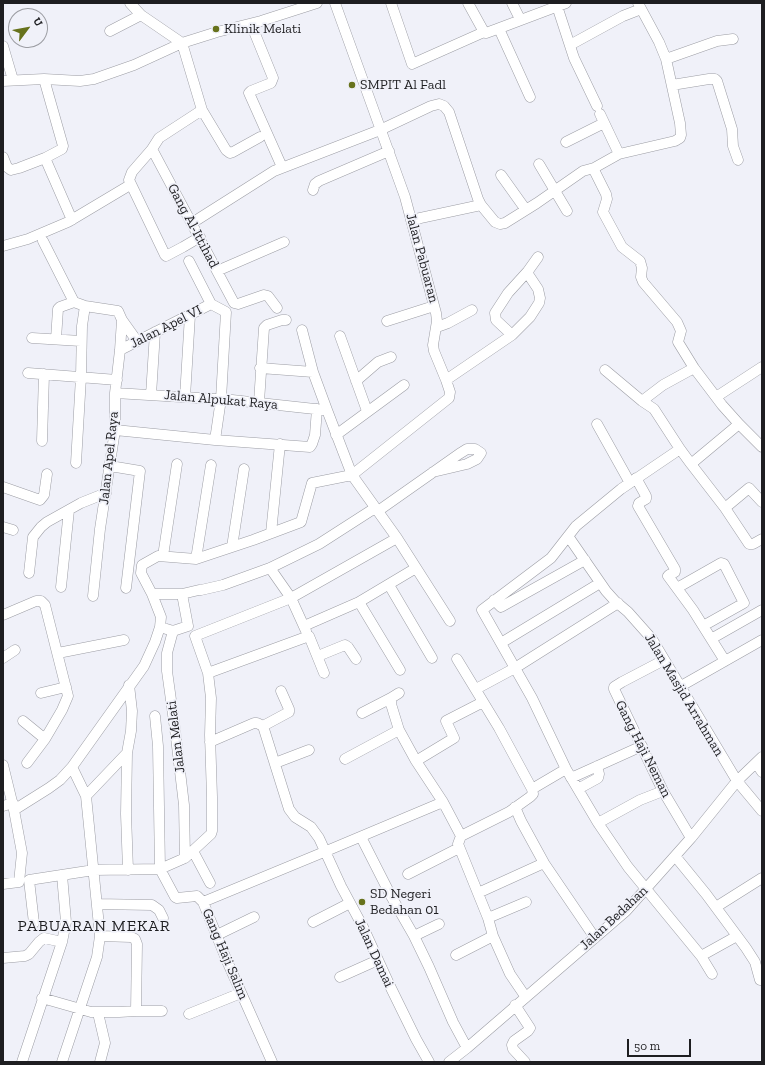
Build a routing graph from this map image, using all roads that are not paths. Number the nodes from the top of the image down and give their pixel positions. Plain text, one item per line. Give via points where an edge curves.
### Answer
1 (130, 3) edge
2 (317, 3) edge
3 (334, 3) edge
4 (391, 3) edge
5 (468, 3) edge
6 (512, 3) edge
7 (561, 5) edge
8 (640, 6) edge
9 (141, 15) junction
10 (520, 19) junction
11 (251, 24) junction
12 (497, 29) junction
13 (110, 31) dead end
14 (484, 32) junction
15 (733, 39) dead end
16 (182, 43) junction
17 (570, 45) junction
18 (3, 46) edge
19 (666, 60) junction
20 (44, 79) junction
21 (8, 80) edge
22 (672, 84) junction
23 (530, 97) dead end
24 (202, 110) junction
25 (601, 114) junction
26 (380, 130) junction
27 (260, 137) dead end
28 (566, 142) dead end
29 (152, 149) junction
30 (389, 151) junction
31 (619, 154) junction
32 (3, 157) edge
33 (45, 158) junction
34 (738, 160) dead end
35 (539, 164) dead end
36 (282, 167) junction
37 (594, 168) junction
38 (501, 175) dead end
39 (130, 185) junction
40 (313, 190) dead end
41 (555, 191) junction
42 (481, 205) junction
43 (526, 210) junction
44 (567, 211) dead end
45 (72, 220) junction
46 (411, 220) junction
47 (192, 223) junction
48 (200, 237) junction
49 (43, 241) dead end
50 (284, 242) dead end
51 (3, 246) edge
52 (538, 256) dead end
53 (189, 261) dead end
54 (217, 271) junction
55 (528, 271) junction
56 (74, 302) junction
57 (211, 304) junction
58 (85, 306) junction
59 (434, 306) junction
60 (277, 308) dead end
61 (472, 310) dead end
62 (190, 315) junction
63 (122, 320) junction
64 (286, 320) dead end
65 (387, 321) dead end
66 (437, 327) junction
67 (302, 330) dead end
68 (155, 332) junction
69 (512, 335) junction
70 (340, 336) dead end
71 (32, 338) dead end
72 (56, 339) junction
73 (81, 341) junction
74 (137, 341) junction
75 (120, 350) junction
76 (391, 356) dead end
77 (762, 367) edge
78 (260, 368) junction
79 (694, 368) junction
80 (605, 370) dead end
81 (313, 372) junction
82 (28, 373) dead end
83 (44, 374) junction
84 (81, 377) junction
85 (117, 380) junction
86 (446, 380) junction
87 (356, 381) junction
88 (404, 385) dead end
89 (115, 393) junction
90 (151, 395) junction
91 (185, 397) junction
92 (716, 397) junction
93 (221, 399) junction
94 (642, 401) junction
95 (258, 402) junction
96 (322, 410) junction
97 (367, 411) junction
98 (597, 424) dead end
99 (739, 424) junction
100 (115, 430) junction
101 (336, 435) junction
102 (215, 440) junction
103 (42, 441) dead end
104 (280, 444) junction
105 (762, 447) edge
106 (680, 449) junction
107 (76, 463) dead end
108 (177, 464) dead end
109 (691, 464) junction
110 (211, 465) dead end
111 (110, 466) junction
112 (244, 469) dead end
113 (433, 472) dead end
114 (47, 474) dead end
115 (352, 475) junction
116 (633, 481) junction
117 (3, 486) edge
118 (106, 492) junction
119 (762, 502) edge
120 (725, 508) junction
121 (69, 510) junction
122 (376, 510) junction
123 (271, 534) junction
124 (568, 536) junction
125 (397, 538) junction
126 (762, 540) edge
127 (232, 547) junction
128 (162, 556) junction
129 (196, 560) junction
130 (585, 560) junction
131 (128, 564) junction
132 (270, 568) junction
133 (416, 568) junction
134 (141, 569) junction
135 (29, 573) dead end
136 (600, 583) junction
137 (389, 585) junction
138 (61, 587) dead end
139 (126, 588) dead end
140 (677, 588) junction
141 (152, 594) junction
142 (182, 594) junction
143 (93, 596) dead end
144 (291, 598) junction
145 (494, 600) junction
146 (359, 602) junction
147 (618, 603) junction
148 (762, 610) edge
149 (3, 614) edge
150 (450, 621) dead end
151 (304, 626) junction
152 (703, 626) junction
153 (160, 627) junction
154 (173, 631) junction
155 (309, 636) junction
156 (711, 639) junction
157 (124, 640) dead end
158 (762, 640) edge
159 (501, 643) junction
160 (15, 650) dead end
161 (58, 653) junction
162 (318, 656) junction
163 (3, 658) edge
164 (432, 658) dead end
165 (356, 659) dead end
166 (457, 659) dead end
167 (664, 660) junction
168 (725, 661) junction
169 (515, 668) junction
170 (400, 670) dead end
171 (324, 673) dead end
172 (208, 674) junction
173 (129, 685) junction
174 (681, 686) junction
175 (66, 687) junction
176 (476, 689) junction
177 (281, 691) dead end
178 (41, 693) dead end
179 (482, 702) junction
180 (362, 713) dead end
181 (155, 716) dead end
182 (23, 721) dead end
183 (263, 726) junction
184 (399, 730) junction
185 (45, 739) junction
186 (210, 742) junction
187 (642, 746) junction
188 (309, 750) dead end
189 (127, 752) junction
190 (345, 759) dead end
191 (759, 760) edge
192 (416, 761) junction
193 (27, 763) dead end
194 (275, 763) junction
195 (3, 765) edge
196 (597, 766) junction
197 (72, 767) junction
198 (566, 769) junction
199 (762, 772) edge
200 (571, 778) junction
201 (737, 782) junction
202 (532, 789) junction
203 (578, 789) junction
204 (664, 791) junction
205 (86, 796) junction
206 (442, 802) junction
207 (10, 806) edge
208 (515, 807) junction
209 (762, 811) edge
210 (598, 823) junction
211 (361, 836) junction
212 (461, 836) junction
213 (691, 838) junction
214 (459, 848) junction
215 (193, 851) junction
216 (324, 852) junction
217 (675, 856) junction
218 (185, 858) junction
219 (544, 863) junction
220 (160, 869) junction
221 (94, 870) junction
222 (128, 870) junction
223 (408, 874) dead end
224 (62, 875) junction
225 (762, 878) edge
226 (210, 883) dead end
227 (3, 884) edge
228 (646, 888) junction
229 (478, 893) junction
230 (203, 902) junction
231 (526, 902) dead end
232 (350, 903) junction
233 (97, 904) junction
234 (716, 907) junction
235 (254, 917) dead end
236 (163, 918) dead end
237 (488, 918) junction
238 (34, 922) dead end
239 (313, 922) dead end
240 (439, 924) dead end
241 (217, 935) junction
242 (100, 936) junction
243 (414, 936) junction
244 (493, 936) junction
245 (737, 936) junction
246 (595, 938) junction
247 (62, 942) junction
248 (456, 955) dead end
249 (701, 956) junction
250 (3, 958) edge
251 (378, 960) junction
252 (712, 974) dead end
253 (340, 977) dead end
254 (760, 980) dead end
255 (241, 993) junction
256 (525, 996) junction
257 (42, 998) junction
258 (515, 1005) junction
259 (79, 1010) junction
260 (136, 1011) junction
261 (162, 1011) dead end
262 (98, 1013) junction
263 (189, 1014) dead end
264 (466, 1048) junction
265 (22, 1062) edge
266 (62, 1062) edge
267 (100, 1062) edge
268 (272, 1062) edge
269 (429, 1062) edge
270 (449, 1062) edge
271 (525, 1062) edge

1 - 9 street
2 - 11 street
3 - 26 street, Jalan Pabuaran
4 - 14 street via 412,64
5 - 14 street
6 - 10 street
7 - 10 street
7 - 17 street via 562,20
8 - 17 street
8 - 19 street
9 - 13 street
9 - 16 street
10 - 12 street
11 - 16 street
11 - 36 street via 273,78 271,83 248,93
12 - 14 street
12 - 23 street
15 - 19 street via 717,41
16 - 20 street via 134,65 94,79
16 - 24 street
17 - 25 street
18 - 21 street
19 - 22 street
20 - 21 street
20 - 33 street via 63,146
22 - 31 street via 680,122 680,138
22 - 34 street via 709,79 718,81
24 - 27 street via 230,153
24 - 29 street via 159,138
25 - 28 street
25 - 31 street
26 - 30 street, Jalan Pabuaran
26 - 36 street
26 - 42 street via 431,106 444,106 449,112
29 - 39 street via 129,177
29 - 47 street, Gang Al-Ittihad
30 - 40 street via 319,181
30 - 46 street, Jalan Pabuaran
31 - 37 street
32 - 33 street via 11,170
33 - 45 street
35 - 41 street
36 - 47 street
37 - 41 street via 582,171
37 - 79 street via 606,194 603,212 606,220 622,247 640,261 641,277 647,288 678,322 681,331 678,342
38 - 43 street
39 - 45 street
39 - 48 street via 165,256
41 - 43 street
41 - 44 street
42 - 43 street via 495,222 500,224
42 - 46 street
45 - 51 street via 28,239
46 - 59 street, Jalan Pabuaran
47 - 48 street, Gang Al-Ittihad
48 - 54 street, Gang Al-Ittihad
49 - 56 street
50 - 54 street
52 - 55 street
53 - 57 street
54 - 60 street, Gang Al-Ittihad via 234,303 264,295 268,296
55 - 69 street via 538,289 539,303 530,318
55 - 69 street via 495,312 496,320
56 - 58 street
56 - 72 street via 58,309
57 - 62 street, Jalan Apel VI
57 - 93 street via 226,312
58 - 63 street via 118,311
58 - 73 street
59 - 65 street
59 - 66 street, Jalan Pabuaran
61 - 66 street
62 - 68 street, Jalan Apel VI
62 - 91 street
63 - 74 street
63 - 75 street, Jalan Apel Raya
64 - 78 street via 264,328
66 - 86 street, Jalan Pabuaran via 432,346
67 - 81 street
68 - 74 street, Jalan Apel VI
68 - 90 street
69 - 86 street
70 - 87 street
71 - 72 street
72 - 73 street
73 - 84 street
74 - 75 street, Jalan Apel VI
75 - 85 street, Jalan Apel Raya
76 - 87 street via 378,362
77 - 92 street
78 - 81 street
78 - 95 street
79 - 92 street
79 - 94 street via 663,385
80 - 94 street
81 - 96 street
82 - 83 street
83 - 84 street
83 - 103 street
84 - 85 street
84 - 107 street
85 - 89 street, Jalan Apel Raya
86 - 115 street, Jalan Pabuaran via 450,398
87 - 97 street
88 - 97 street
89 - 90 street, Jalan Alpukat Raya
89 - 100 street, Jalan Apel Raya
90 - 91 street, Jalan Alpukat Raya
91 - 93 street, Jalan Alpukat Raya
92 - 99 street
93 - 95 street, Jalan Alpukat Raya
93 - 102 street
94 - 106 street via 654,409
95 - 96 street, Jalan Alpukat Raya
96 - 101 street
96 - 104 street via 310,447
97 - 101 street
98 - 116 street
99 - 105 street
99 - 109 street
100 - 102 street
100 - 111 street, Jalan Apel Raya
101 - 115 street
102 - 104 street
104 - 123 street
106 - 109 street
106 - 116 street
108 - 128 street
109 - 120 street
110 - 129 street
111 - 118 street, Jalan Apel Raya
111 - 131 street via 140,471
112 - 127 street
113 - 122 street
114 - 117 street via 44,495 40,500
115 - 122 street
115 - 123 street via 312,483 301,522
116 - 124 street via 586,517
116 - 140 street via 646,496 638,506 675,569 668,576
118 - 121 street
118 - 143 street, Jalan Apel Raya
119 - 120 street via 749,488
120 - 126 street via 749,544
121 - 135 street via 47,522 33,537
121 - 138 street
122 - 125 street
122 - 132 street via 319,544
123 - 127 street
124 - 130 street, Jalan Masjid Arrahman
124 - 145 street via 551,558
125 - 133 street
125 - 144 street
127 - 129 street
128 - 129 street
128 - 134 street via 158,556
130 - 136 street, Jalan Masjid Arrahman
130 - 145 street via 501,607
131 - 134 street
131 - 139 street
132 - 142 street via 223,585
132 - 144 street
133 - 137 street
133 - 150 street
134 - 141 street
136 - 147 street, Jalan Masjid Arrahman
136 - 159 street
137 - 146 street
137 - 164 street
140 - 152 street
140 - 152 street via 721,563 724,564 744,603
141 - 142 street
141 - 153 street via 161,617
142 - 154 street via 188,626
144 - 151 street
144 - 172 street via 195,636
145 - 159 street via 482,610
146 - 151 street
146 - 170 street
147 - 167 street, Jalan Masjid Arrahman via 652,639
147 - 169 street
148 - 156 street
149 - 161 street via 36,601 44,603
151 - 155 street
152 - 156 street
153 - 154 street
153 - 173 street via 144,666
154 - 218 street, Jalan Melati via 167,653 167,671 184,805
155 - 162 street
155 - 172 street
156 - 168 street
157 - 161 street
158 - 168 street
159 - 169 street
160 - 163 street
161 - 175 street
162 - 165 street via 345,645
162 - 171 street
166 - 176 street
167 - 174 street, Jalan Masjid Arrahman
167 - 187 street, Gang Haji Neman via 614,688
168 - 174 street
169 - 176 street
169 - 198 street
172 - 186 street via 211,698
173 - 189 street via 132,711
173 - 197 street
174 - 201 street, Jalan Masjid Arrahman
175 - 178 street
175 - 185 street via 68,696
176 - 179 street
177 - 183 street via 289,712
179 - 192 street via 448,719 446,723 454,738
179 - 202 street
180 - 184 street via 395,696 392,704
181 - 220 street via 158,746
182 - 185 street
183 - 186 street via 254,723
183 - 194 street, Jalan Damai
184 - 190 street
184 - 192 street
185 - 193 street
186 - 215 street via 212,831
187 - 196 street
187 - 204 street, Gang Haji Neman
188 - 194 street
189 - 205 street
189 - 222 street
191 - 199 street
191 - 201 street, Jalan Bedahan
192 - 206 street
194 - 216 street, Jalan Damai via 289,809 311,827
195 - 207 street
196 - 200 street
196 - 203 street via 598,778
197 - 205 street
197 - 207 street via 49,788
198 - 200 street
198 - 202 street
200 - 203 street
201 - 209 street, Jalan Masjid Arrahman
201 - 213 street, Jalan Bedahan
202 - 208 street via 533,794
203 - 210 street
204 - 210 street via 640,800
204 - 213 street, Gang Haji Neman
205 - 221 street
206 - 211 street
206 - 212 street
207 - 227 street via 22,853 19,882
208 - 212 street
208 - 219 street
210 - 228 street via 628,867
211 - 216 street
211 - 243 street
212 - 214 street
213 - 217 street, Jalan Bedahan
214 - 223 street
214 - 229 street
215 - 218 street
215 - 226 street
216 - 230 street
216 - 232 street, Jalan Damai
217 - 228 street, Jalan Bedahan
217 - 234 street
218 - 220 street
219 - 229 street
219 - 246 street
220 - 222 street
220 - 230 street, Gang Haji Salim via 177,898 197,896
221 - 222 street
221 - 224 street
221 - 233 street
224 - 238 street via 29,880
224 - 247 street via 66,922
225 - 234 street
228 - 246 street, Jalan Bedahan via 626,911
228 - 249 street
229 - 237 street
230 - 241 street, Gang Haji Salim
231 - 237 street
232 - 239 street
232 - 251 street, Jalan Damai
233 - 236 street via 152,905 159,910
233 - 242 street
234 - 245 street
235 - 241 street
237 - 244 street
240 - 243 street
241 - 255 street, Gang Haji Salim
242 - 259 street via 97,957
242 - 260 street via 135,939
243 - 264 street
244 - 248 street
244 - 256 street via 510,974
245 - 249 street
245 - 254 street via 752,956
246 - 256 street, Jalan Bedahan
247 - 250 street via 44,938 25,956
247 - 257 street
249 - 252 street
251 - 253 street
251 - 269 street, Jalan Damai
255 - 263 street
255 - 268 street, Gang Haji Salim
256 - 258 street, Jalan Bedahan
257 - 259 street
257 - 265 street
258 - 264 street, Jalan Bedahan
258 - 271 street via 530,1028 512,1045
259 - 262 street
259 - 266 street
260 - 261 street
260 - 262 street
262 - 267 street via 105,1043
264 - 270 street, Jalan Bedahan

